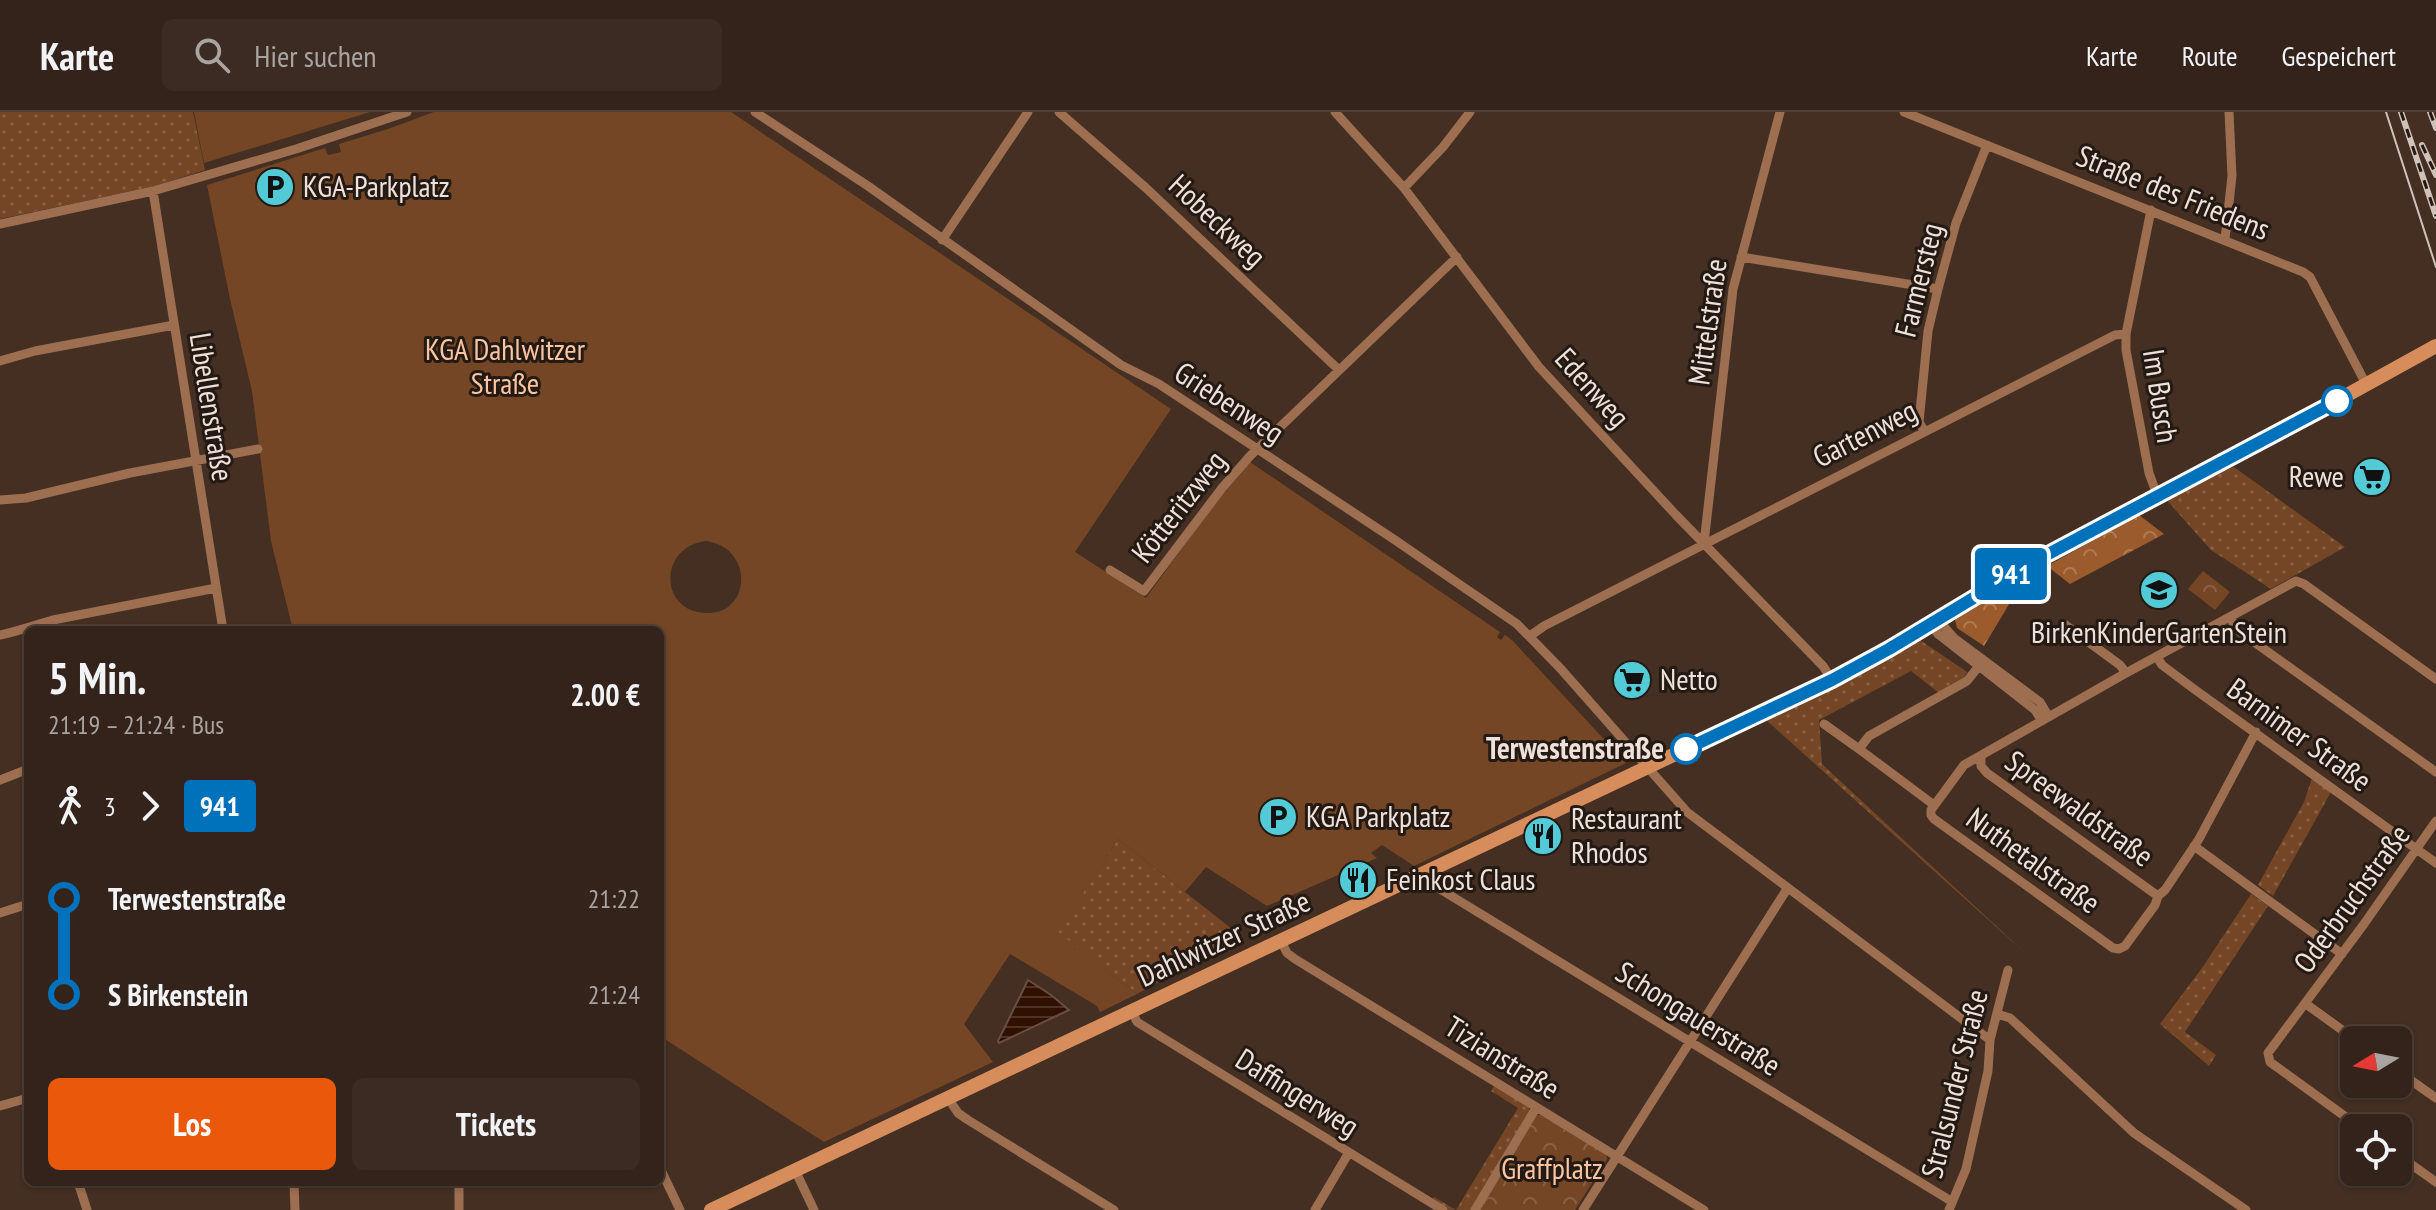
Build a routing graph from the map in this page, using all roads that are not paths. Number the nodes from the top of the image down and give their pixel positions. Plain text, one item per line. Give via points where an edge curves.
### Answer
1 (407, 112) edge
2 (755, 112) edge
3 (1028, 112) edge
4 (1059, 112) edge
5 (1335, 112) edge
6 (1470, 112) edge
7 (1780, 112) edge
8 (1904, 112) edge
9 (2229, 112) edge
10 (1987, 145) junction
11 (1404, 188) junction
12 (153, 191) junction
13 (2151, 210) junction
14 (0, 224) edge
15 (2225, 239) junction
16 (942, 240) junction
17 (1457, 257) junction
18 (1741, 257) junction
19 (1938, 289) junction
20 (174, 325) junction
21 (2126, 334) junction
22 (2436, 346) edge
23 (0, 361) edge
24 (1339, 370) junction
25 (2366, 384) junction
26 (1924, 431) junction
27 (258, 449) dead end
28 (1257, 450) junction
29 (195, 461) junction
30 (2157, 495) junction
31 (0, 500) edge
32 (1704, 543) junction
33 (1110, 570) dead end
34 (216, 588) junction
35 (2230, 617) junction
36 (1935, 623) junction
37 (2064, 624) dead end
38 (36, 626) edge
39 (222, 626) edge
40 (24, 630) edge
41 (0, 635) edge
42 (1530, 636) junction
43 (2157, 657) junction
44 (1979, 666) junction
45 (2126, 673) junction
46 (2436, 679) edge
47 (1832, 680) junction
48 (2046, 719) junction
49 (1824, 724) dead end
50 (2256, 732) junction
51 (1859, 749) junction
52 (1981, 756) junction
53 (1649, 767) junction
54 (24, 771) edge
55 (2436, 772) edge
56 (0, 780) edge
57 (1934, 805) junction
58 (2436, 821) edge
59 (2194, 846) junction
60 (2417, 849) junction
61 (2436, 863) edge
62 (1423, 874) junction
63 (1787, 889) junction
64 (2158, 896) junction
65 (24, 905) edge
66 (0, 913) edge
67 (1281, 941) junction
68 (2342, 954) junction
69 (2008, 970) dead end
70 (2306, 1004) junction
71 (1132, 1011) junction
72 (1997, 1014) junction
73 (2340, 1028) edge
74 (1990, 1040) junction
75 (1690, 1042) junction
76 (2412, 1081) edge
77 (948, 1098) junction
78 (2436, 1098) edge
79 (24, 1099) edge
80 (0, 1106) edge
81 (1536, 1108) junction
82 (2342, 1114) edge
83 (1348, 1154) junction
84 (1616, 1157) junction
85 (2412, 1165) edge
86 (795, 1170) junction
87 (664, 1176) edge
88 (2436, 1182) edge
89 (79, 1186) edge
90 (294, 1186) edge
91 (459, 1186) edge
92 (1950, 1206) edge
93 (87, 1210) edge
94 (295, 1210) edge
95 (459, 1210) edge
96 (680, 1210) edge
97 (711, 1210) edge
98 (814, 1210) edge
99 (1114, 1210) edge
100 (1315, 1210) edge
101 (1443, 1210) edge
102 (1475, 1210) edge
103 (1583, 1210) edge
104 (1704, 1210) edge
105 (2246, 1210) edge

1 - 12 street
2 - 16 street, Griebenweg
3 - 16 street
4 - 24 street, Hobeckweg
5 - 11 street, Edenweg
6 - 11 street
7 - 18 street, Mittelstraße
8 - 10 street, Straße des Friedens
9 - 15 street via 2232,177
10 - 13 street, Straße des Friedens
10 - 19 street, Farmersteg via 1956,223
11 - 17 street, Edenweg
12 - 14 street
12 - 20 street, Libellenstraße
13 - 15 street, Straße des Friedens
13 - 21 street, Im Busch
15 - 25 street, Straße des Friedens via 2310,277
16 - 28 street, Griebenweg via 1121,365 1159,384
17 - 24 street, Kötteritzweg
17 - 32 street, Edenweg via 1539,367
18 - 19 street
18 - 32 street, Mittelstraße via 1728,322
19 - 26 street, Farmersteg via 1922,385 1919,422
20 - 23 street
20 - 29 street, Libellenstraße
21 - 26 street, Gartenweg
21 - 30 street, Im Busch
22 - 25 main road, Dahlwitzer Straße
24 - 28 street, Kötteritzweg
25 - 30 main road, Dahlwitzer Straße
26 - 32 street, Gartenweg
27 - 29 street
28 - 33 street, Kötteritzweg via 1144,591
28 - 42 street, Griebenweg
29 - 31 street
29 - 34 street, Libellenstraße
30 - 36 main road, Dahlwitzer Straße
32 - 42 street, Gartenweg
32 - 47 street, Edenweg
34 - 38 street
34 - 39 street, Libellenstraße
35 - 43 street, Nuthetalstraße
35 - 46 street, Nuthetalstraße via 2296,581
35 - 55 street via 2236,629
36 - 44 street via 1938,634
36 - 47 main road, Dahlwitzer Straße
36 - 48 street via 2040,702
37 - 45 street
40 - 41 street
42 - 53 street, Griebenweg
43 - 45 street, Nuthetalstraße
43 - 50 street, Barnimer Straße
44 - 48 street
44 - 51 street via 1967,681 1869,736
45 - 48 street, Nuthetalstraße
47 - 53 main road, Dahlwitzer Straße
48 - 52 street, Nuthetalstraße
49 - 51 street
50 - 59 street, Spreewaldstraße
50 - 60 street, Barnimer Straße
51 - 57 street
52 - 57 street, Nuthetalstraße via 1964,765
52 - 64 street, Spreewaldstraße via 1987,773
53 - 62 main road, Dahlwitzer Straße
53 - 63 street via 1687,812
54 - 56 street
57 - 64 street, Nuthetalstraße via 1934,819 2113,948 2125,946
58 - 60 street, Oderbruchstraße
59 - 64 street, Spreewaldstraße
59 - 68 street
60 - 61 street, Barnimer Straße
60 - 68 street, Oderbruchstraße
62 - 67 main road, Dahlwitzer Straße
62 - 75 street, Schongauerstraße
63 - 74 street
63 - 75 street
65 - 66 street
67 - 71 main road, Dahlwitzer Straße
67 - 81 street, Tizianstraße via 1295,959
68 - 70 street, Oderbruchstraße
69 - 72 street, Stralsunder Straße
70 - 73 street
70 - 82 street, Oderbruchstraße via 2268,1053 2270,1062
71 - 77 main road, Dahlwitzer Straße
71 - 83 street, Daffingerweg via 1137,1022
72 - 74 street, Stralsunder Straße
72 - 105 street via 2010,1018 2134,1133
74 - 92 street, Stralsunder Straße via 1966,1169
75 - 84 street
75 - 92 street, Schongauerstraße
76 - 78 street
77 - 86 main road, Dahlwitzer Straße
77 - 99 street via 968,1120
79 - 80 street
81 - 84 street, Tizianstraße
81 - 102 street
83 - 100 street
83 - 101 street, Daffingerweg
84 - 103 street
84 - 104 street, Tizianstraße
85 - 88 street
86 - 97 main road, Dahlwitzer Straße
86 - 98 street
87 - 96 street
89 - 93 street
90 - 94 street
91 - 95 street

